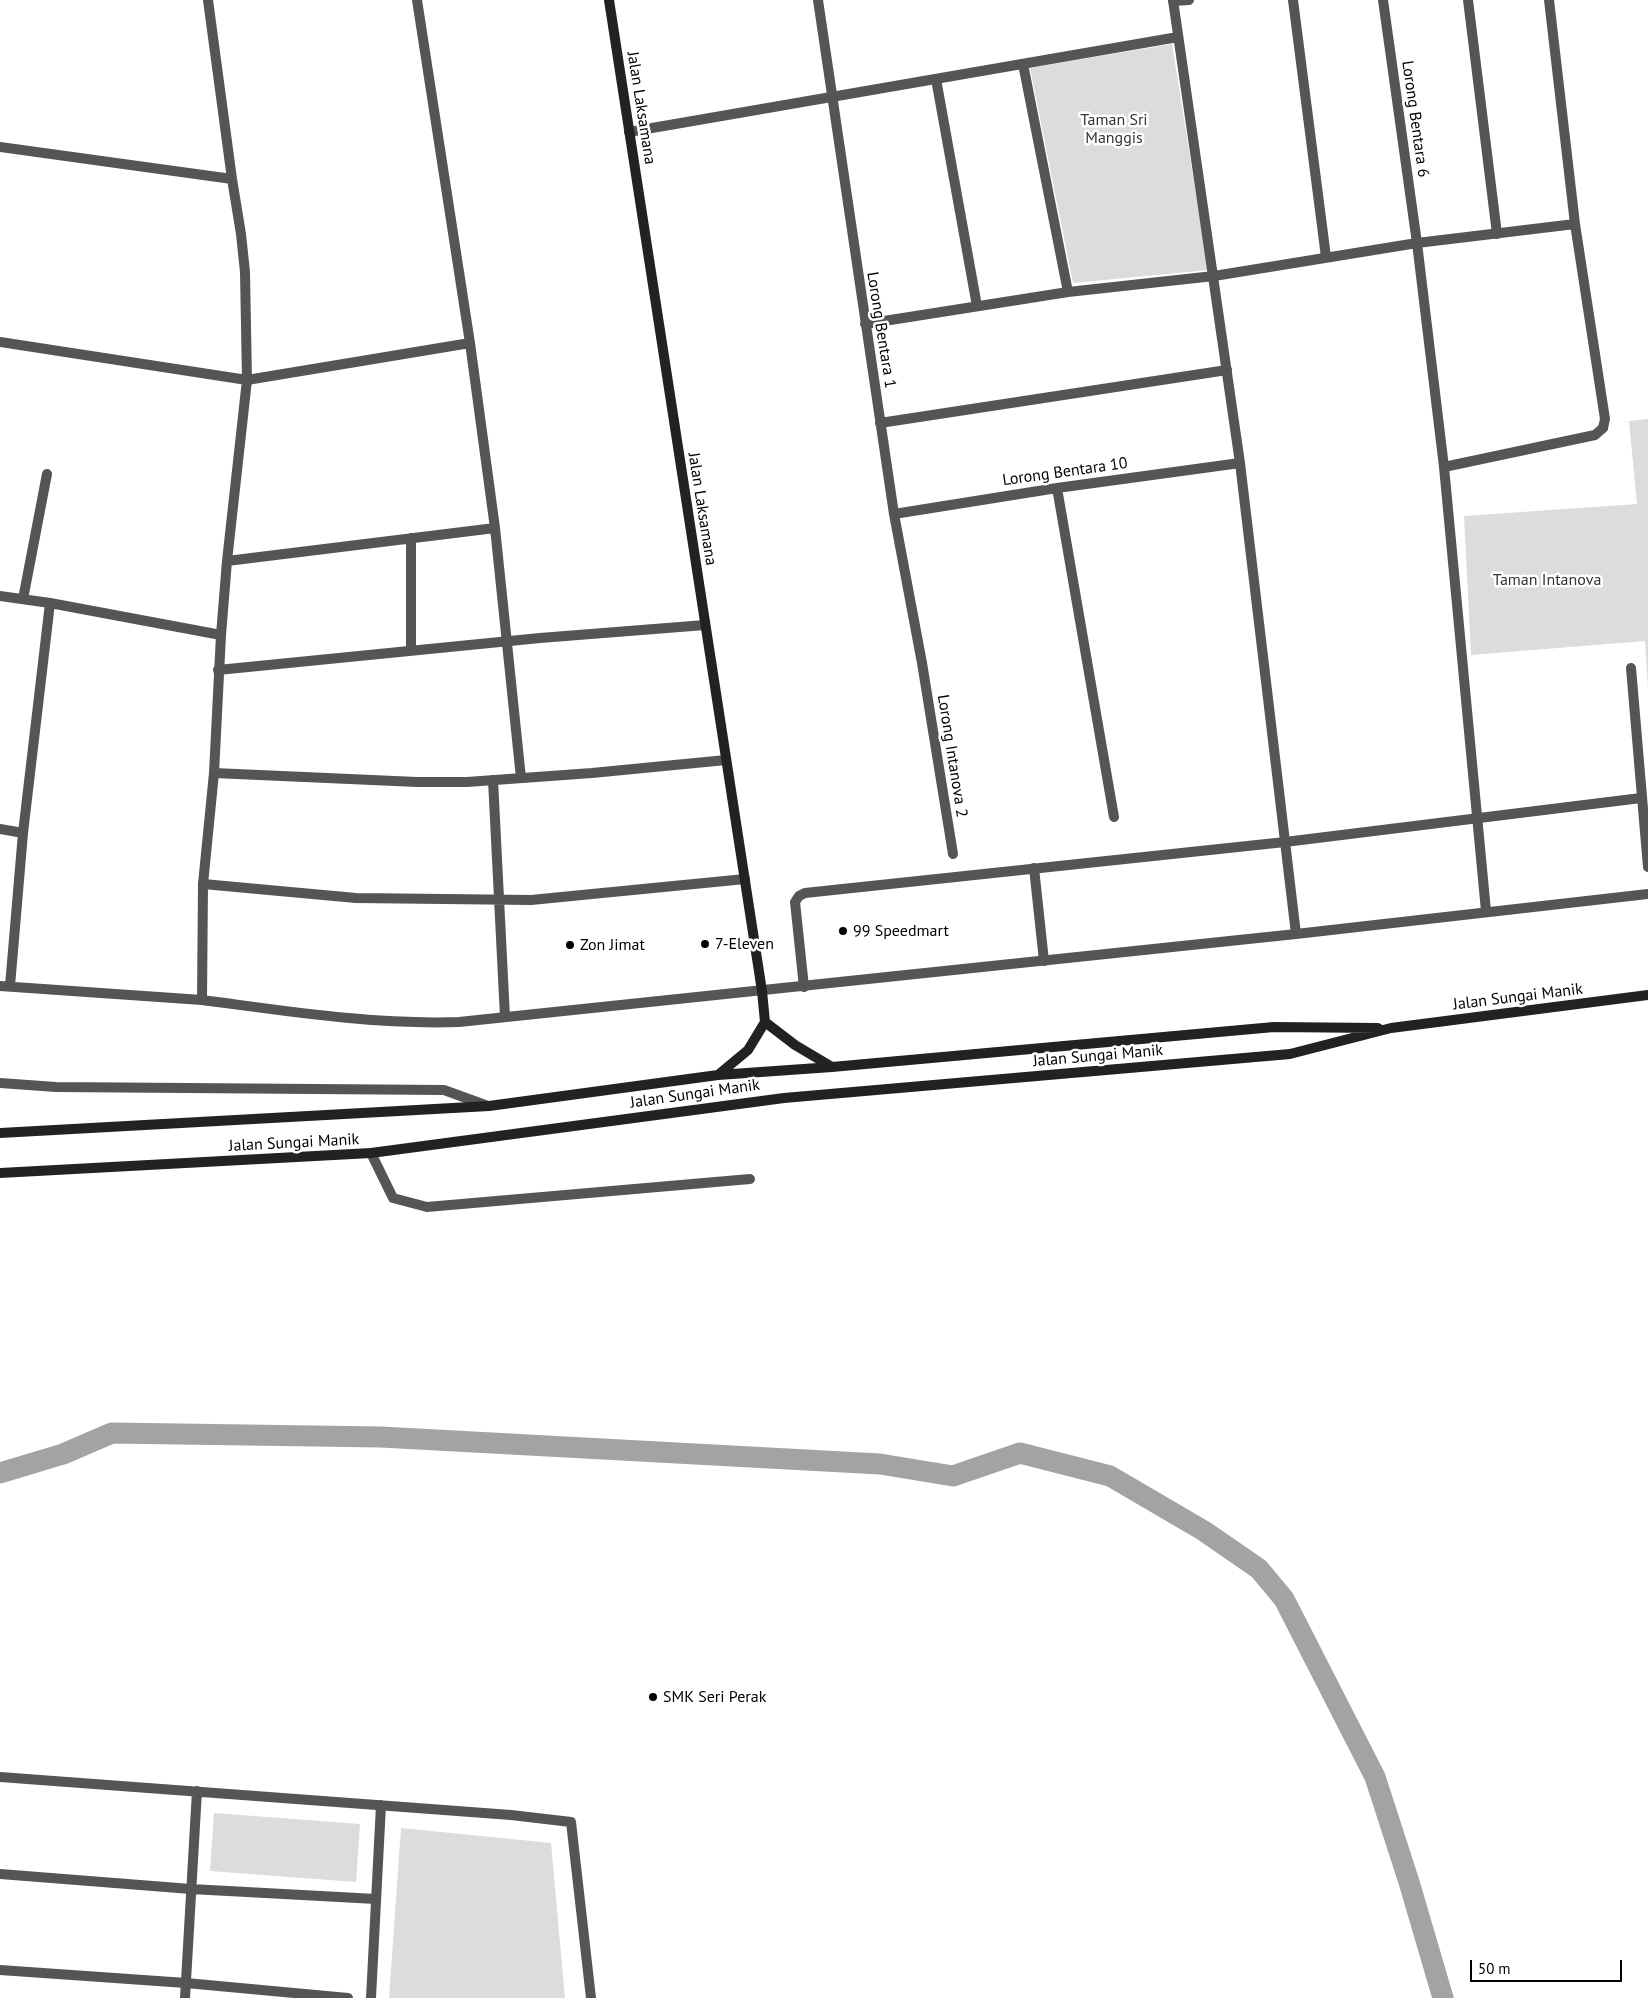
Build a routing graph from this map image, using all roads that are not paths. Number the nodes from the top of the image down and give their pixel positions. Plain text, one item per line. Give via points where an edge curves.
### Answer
1 (208, 0) edge
2 (417, 0) edge
3 (609, 0) edge
4 (818, 0) edge
5 (1173, 0) edge
6 (1189, 0) edge
7 (1293, 0) edge
8 (1383, 0) edge
9 (1468, 0) edge
10 (1550, 0) edge
11 (1178, 37) junction
12 (1023, 64) junction
13 (936, 79) junction
14 (832, 97) junction
15 (629, 132) junction
16 (0, 147) edge
17 (232, 179) junction
18 (1575, 224) junction
19 (1497, 234) junction
20 (1417, 243) junction
21 (1326, 257) junction
22 (1214, 276) junction
23 (1068, 292) junction
24 (977, 306) junction
25 (865, 324) junction
26 (0, 342) edge
27 (470, 343) junction
28 (1227, 370) junction
29 (247, 380) junction
30 (880, 423) junction
31 (1240, 463) junction
32 (1444, 467) junction
33 (47, 474) dead end
34 (1057, 488) junction
35 (894, 514) junction
36 (495, 528) junction
37 (410, 538) junction
38 (227, 561) junction
39 (0, 596) edge
40 (23, 599) junction
41 (50, 603) junction
42 (705, 626) junction
43 (221, 635) junction
44 (507, 641) junction
45 (411, 650) junction
46 (922, 663) joint
47 (1631, 668) dead end
48 (218, 670) junction
49 (726, 760) junction
50 (214, 773) junction
51 (521, 778) junction
52 (493, 780) junction
53 (1645, 798) edge
54 (1114, 817) dead end
55 (1477, 819) junction
56 (0, 829) edge
57 (23, 833) junction
58 (1285, 842) junction
59 (953, 854) dead end
60 (1648, 867) edge
61 (1034, 868) junction
62 (745, 879) junction
63 (203, 884) junction
64 (1648, 894) edge
65 (499, 901) junction
66 (1486, 912) junction
67 (1296, 934) junction
68 (1044, 961) junction
69 (5, 986) edge
70 (804, 987) junction
71 (762, 991) junction
72 (1648, 995) edge
73 (202, 1000) junction
74 (505, 1017) junction
75 (765, 1022) junction
76 (1391, 1028) junction
77 (832, 1067) junction
78 (718, 1075) junction
79 (0, 1083) edge
80 (489, 1106) junction
81 (0, 1133) edge
82 (371, 1153) junction
83 (0, 1173) edge
84 (750, 1179) dead end
85 (0, 1777) edge
86 (197, 1791) junction
87 (381, 1805) junction
88 (0, 1874) edge
89 (191, 1889) junction
90 (376, 1899) junction
91 (0, 1970) edge
92 (186, 1983) junction
93 (185, 1998) edge
94 (348, 1998) edge
95 (371, 1998) edge
96 (591, 1998) edge

1 - 17 street
2 - 27 street
3 - 15 main road, Jalan Laksamana
4 - 14 street, Lorong Bentara 1
5 - 6 street
5 - 11 street
7 - 21 street
8 - 20 street, Lorong Bentara 6
9 - 19 street
10 - 18 street
11 - 12 street
11 - 22 street
12 - 13 street
12 - 23 street
13 - 14 street
13 - 24 street
14 - 15 street
14 - 25 street, Lorong Bentara 1
15 - 42 main road, Jalan Laksamana
16 - 17 street
17 - 29 street via 245,272
18 - 19 street
18 - 32 street via 1605,419 1603,428 1595,435
19 - 20 street
20 - 21 street
20 - 32 street, Lorong Bentara 6
21 - 22 street
22 - 23 street
22 - 28 street
23 - 24 street
24 - 25 street
25 - 30 street, Lorong Bentara 1
26 - 29 street
27 - 29 street
27 - 36 street
28 - 30 street
28 - 31 street
29 - 38 street
30 - 35 street, Lorong Bentara 1
31 - 34 street, Lorong Bentara 10
31 - 58 street
32 - 55 street, Lorong Bentara 6
33 - 40 street
34 - 35 street, Lorong Bentara 10
34 - 54 street
35 - 46 street, Lorong Bentara 1
36 - 37 street
36 - 44 street
37 - 38 street
37 - 45 street
38 - 43 street
39 - 40 street
40 - 41 street
41 - 43 street
41 - 57 street
42 - 44 street
42 - 49 main road, Jalan Laksamana
43 - 48 street
44 - 45 street
44 - 51 street
45 - 48 street
46 - 59 street, Lorong Intanova 2
47 - 53 street
48 - 50 street
49 - 51 street
49 - 62 main road, Jalan Laksamana
50 - 52 street via 416,782
50 - 63 street
51 - 52 street
52 - 65 street
53 - 55 street
53 - 60 street
55 - 58 street
55 - 66 street, Lorong Bentara 6
56 - 57 street
57 - 69 street
58 - 61 street
58 - 67 street
61 - 68 street
61 - 70 street via 799,896 795,902
62 - 65 street
62 - 71 main road, Jalan Laksamana
63 - 65 street via 356,898
63 - 73 street
64 - 66 street
65 - 74 street
66 - 67 street
67 - 68 street
68 - 70 street
69 - 73 street
70 - 71 street
71 - 74 street
71 - 75 main road, Jalan Laksamana
72 - 76 main road, Jalan Sungai Manik
73 - 74 street via 416,1024
75 - 77 main road
75 - 78 main road via 748,1050
76 - 77 main road, Jalan Sungai Manik via 1274,1027
76 - 82 main road, Jalan Sungai Manik via 1290,1054 784,1098
77 - 78 main road, Jalan Sungai Manik
78 - 80 main road, Jalan Sungai Manik
79 - 80 street via 56,1087 444,1090
80 - 81 main road, Jalan Sungai Manik
82 - 83 main road, Jalan Sungai Manik
82 - 84 street via 393,1198 427,1207
85 - 86 street
86 - 87 street
86 - 89 street
87 - 90 street
87 - 96 street via 571,1822
88 - 89 street
89 - 90 street
89 - 92 street
90 - 95 street
91 - 92 street
92 - 93 street
92 - 94 street

